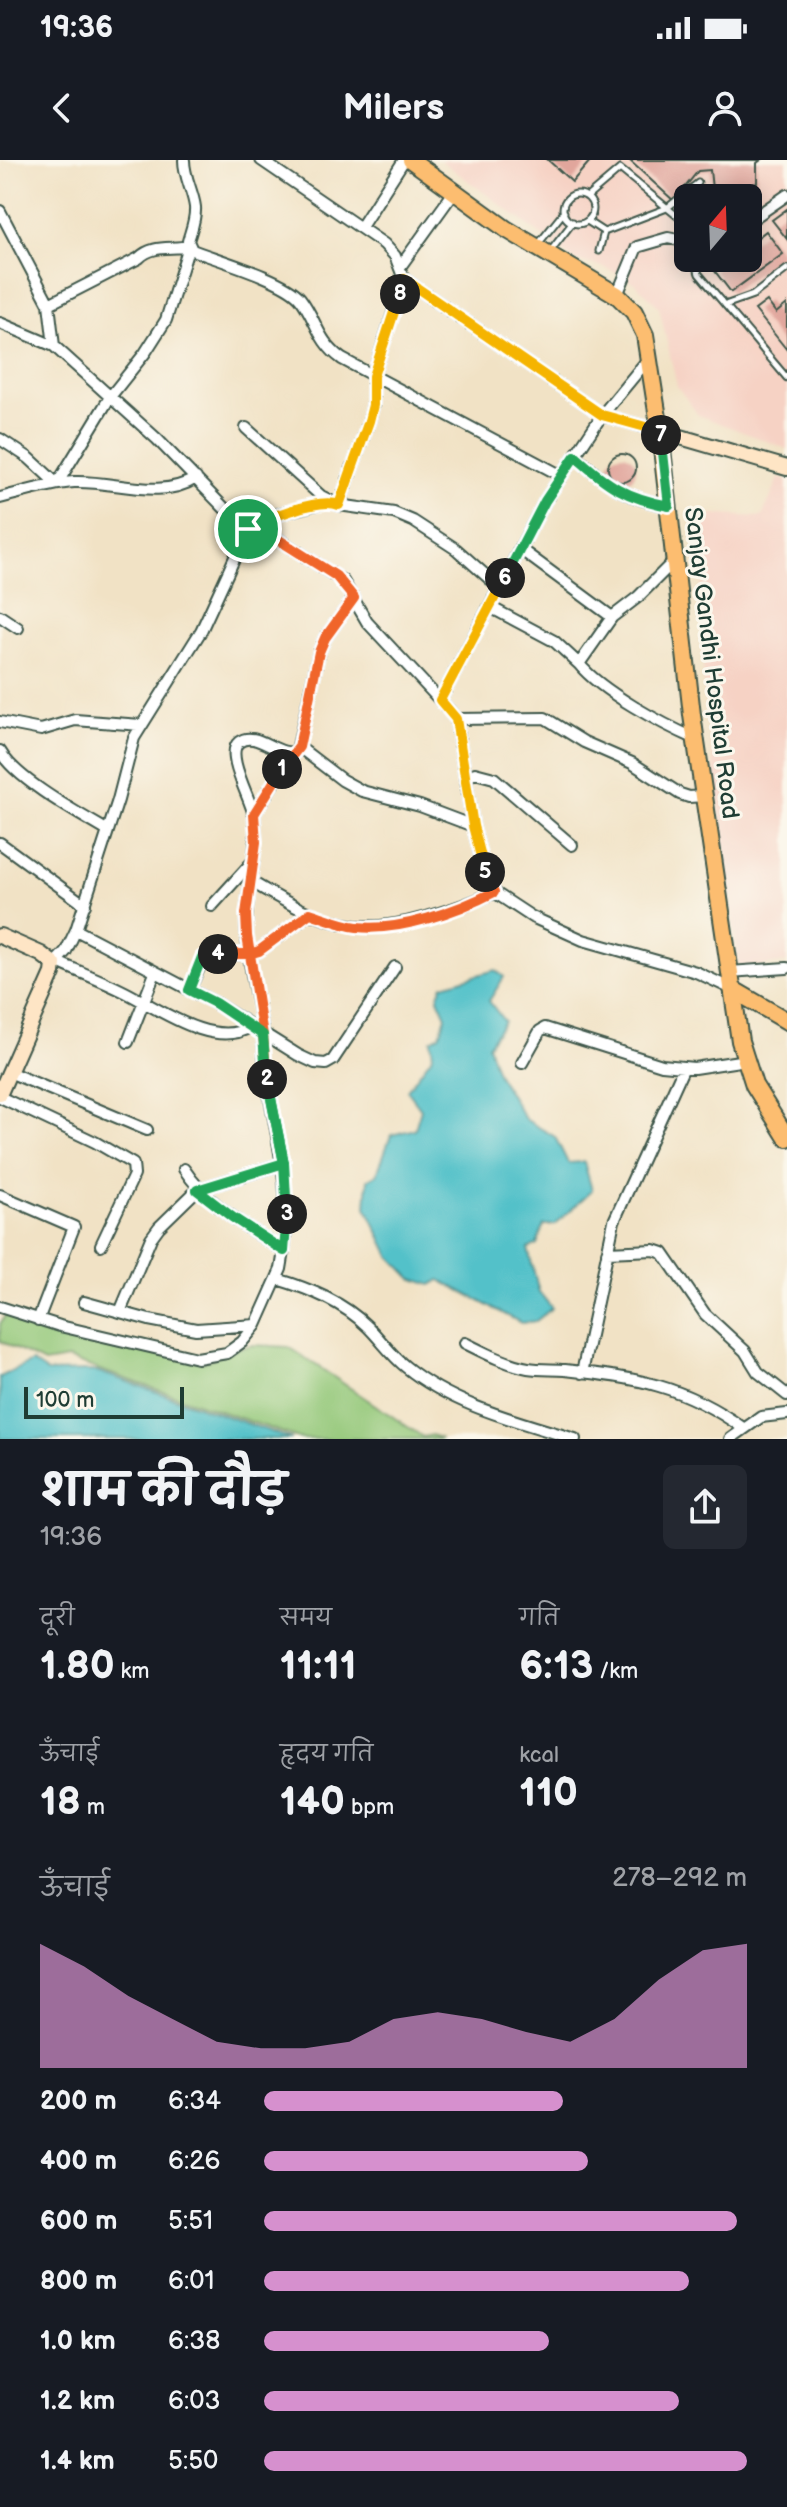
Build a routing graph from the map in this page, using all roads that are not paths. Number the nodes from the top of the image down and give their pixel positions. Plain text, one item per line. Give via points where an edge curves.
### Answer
1 (184, 160) edge
2 (261, 160) edge
3 (404, 160) edge
4 (411, 160) edge
5 (698, 183) dead end
6 (454, 192) junction
7 (787, 195) edge
8 (587, 197) junction
9 (667, 208) junction
10 (0, 211) edge
11 (564, 212) junction
12 (762, 212) edge
13 (674, 214) edge
14 (587, 221) junction
15 (573, 222) junction
16 (361, 227) junction
17 (604, 232) junction
18 (674, 239) edge
19 (189, 246) junction
20 (542, 251) junction
21 (599, 251) dead end
22 (400, 267) junction
23 (787, 269) edge
24 (698, 272) edge
25 (404, 279) junction
26 (617, 295) junction
27 (49, 304) junction
28 (725, 305) junction
29 (1, 324) edge
30 (54, 346) junction
31 (649, 358) junction
32 (373, 376) junction
33 (787, 378) edge
34 (110, 397) junction
35 (602, 415) junction
36 (246, 428) dead end
37 (660, 431) junction
38 (0, 439) edge
39 (575, 456) junction
40 (787, 468) edge
41 (562, 476) junction
42 (196, 478) junction
43 (57, 484) junction
44 (0, 498) edge
45 (334, 503) junction
46 (669, 506) junction
47 (248, 529) junction
48 (520, 549) junction
49 (675, 560) junction
50 (500, 588) junction
51 (354, 598) junction
52 (490, 607) junction
53 (0, 616) edge
54 (612, 617) junction
55 (18, 628) dead end
56 (579, 664) junction
57 (440, 700) junction
58 (456, 719) junction
59 (0, 722) edge
60 (141, 725) junction
61 (696, 739) junction
62 (296, 750) junction
63 (0, 751) edge
64 (465, 778) junction
65 (704, 796) junction
66 (254, 814) junction
67 (473, 826) junction
68 (108, 831) junction
69 (0, 843) edge
70 (572, 845) dead end
71 (254, 859) junction
72 (250, 881) junction
73 (494, 892) junction
74 (85, 905) junction
75 (212, 906) dead end
76 (310, 913) junction
77 (76, 930) junction
78 (0, 936) edge
79 (249, 954) junction
80 (56, 963) junction
81 (395, 967) dead end
82 (787, 968) edge
83 (155, 973) junction
84 (731, 980) junction
85 (189, 990) junction
86 (144, 1002) junction
87 (787, 1021) edge
88 (250, 1027) junction
89 (263, 1035) junction
90 (128, 1042) dead end
91 (746, 1060) junction
92 (522, 1063) dead end
93 (684, 1067) junction
94 (9, 1072) junction
95 (0, 1095) edge
96 (147, 1130) dead end
97 (787, 1138) edge
98 (284, 1163) junction
99 (184, 1169) dead end
100 (197, 1190) junction
101 (0, 1195) edge
102 (101, 1245) dead end
103 (284, 1251) junction
104 (607, 1252) junction
105 (277, 1279) junction
106 (84, 1302) dead end
107 (0, 1307) edge
108 (120, 1312) junction
109 (38, 1320) junction
110 (256, 1325) junction
111 (465, 1343) dead end
112 (582, 1373) junction
113 (787, 1395) edge
114 (787, 1414) edge
115 (530, 1425) junction
116 (743, 1428) junction
117 (528, 1439) edge
118 (575, 1439) edge
119 (730, 1439) edge

1 - 19 street via 195,212
2 - 16 street
3 - 16 street
4 - 6 main road, Sanjay Gandhi Hospital Road
5 - 9 lane
6 - 20 main road, Sanjay Gandhi Hospital Road
6 - 22 street
7 - 12 street
8 - 9 lane via 620,169
8 - 11 lane via 568,198
8 - 14 lane via 593,209
9 - 13 lane
9 - 17 lane
10 - 27 street
11 - 15 lane
11 - 20 lane
14 - 15 lane
14 - 17 lane
15 - 20 lane
16 - 22 street via 390,250
17 - 21 lane
18 - 26 street via 637,247
19 - 27 street via 145,252
19 - 32 street via 292,290 331,351
19 - 34 street via 166,320
20 - 26 main road, Sanjay Gandhi Hospital Road
22 - 25 street
23 - 28 lane via 753,295
24 - 28 lane
25 - 32 street
25 - 35 street
26 - 31 main road, Sanjay Gandhi Hospital Road via 634,312
27 - 30 street
28 - 33 lane
29 - 30 street
30 - 34 street
31 - 35 street
31 - 37 main road, Sanjay Gandhi Hospital Road
32 - 41 street
32 - 45 street via 369,421
34 - 42 street
34 - 43 street
35 - 37 street
35 - 39 street
36 - 45 street
37 - 40 main road
37 - 46 main road, Sanjay Gandhi Hospital Road
38 - 43 street
39 - 41 street
39 - 46 street via 619,492
41 - 48 street
42 - 43 street via 162,489
42 - 47 street
43 - 44 street
45 - 47 street via 271,516
45 - 50 street via 413,521 456,549
46 - 49 main road, Sanjay Gandhi Hospital Road
47 - 51 street via 268,533 336,576
47 - 60 street via 201,631
48 - 50 street
48 - 54 street
49 - 54 street
49 - 61 main road, Sanjay Gandhi Hospital Road
50 - 52 street
51 - 57 street via 367,622
51 - 62 street via 319,652
52 - 56 street via 554,641
52 - 57 street
53 - 55 street
54 - 56 street
56 - 61 street via 619,695
57 - 58 street
58 - 64 street
58 - 65 street via 545,718 680,794
59 - 60 street via 41,730 75,720
60 - 68 street
61 - 65 main road, Sanjay Gandhi Hospital Road
62 - 66 street
62 - 66 street via 254,740 234,749
62 - 67 street via 362,791
63 - 68 street via 42,789
64 - 67 street
64 - 70 street via 475,773 494,778
65 - 84 main road, Sanjay Gandhi Hospital Road
66 - 71 street
67 - 73 street
68 - 74 street
69 - 74 street
71 - 72 street
71 - 75 street
72 - 76 street
72 - 79 street
73 - 76 street via 389,927 356,927
73 - 84 street via 583,940
74 - 77 street
76 - 79 street via 269,946
77 - 80 street
77 - 83 street
78 - 80 main road
79 - 85 street via 205,955
79 - 89 street
80 - 86 street
80 - 94 main road
81 - 89 street via 326,1064
82 - 84 street
83 - 85 street
83 - 86 street
84 - 87 main road
84 - 91 main road, Sanjay Gandhi Hospital Road
85 - 88 street
86 - 88 street via 200,1029 235,1033
86 - 90 street
88 - 89 street
89 - 98 street
91 - 93 street
91 - 97 main road, Sanjay Gandhi Hospital Road via 754,1085
92 - 93 street via 545,1028 662,1065
93 - 104 street via 614,1221
94 - 95 main road
94 - 96 street
95 - 102 street via 133,1164 134,1175
98 - 100 street
98 - 103 street
99 - 100 street
100 - 103 street
100 - 108 street via 151,1238
101 - 109 street via 74,1227
103 - 105 street
104 - 112 street
104 - 113 street via 663,1253 705,1314 745,1351 758,1372
105 - 110 street
105 - 115 street via 345,1308 406,1367 457,1398
106 - 108 street
107 - 109 street
108 - 110 street via 196,1329
109 - 110 street via 197,1358 227,1353
111 - 112 street via 527,1368
112 - 116 street via 659,1385 695,1397
114 - 116 street via 761,1417
115 - 117 street
115 - 118 street
116 - 119 street

